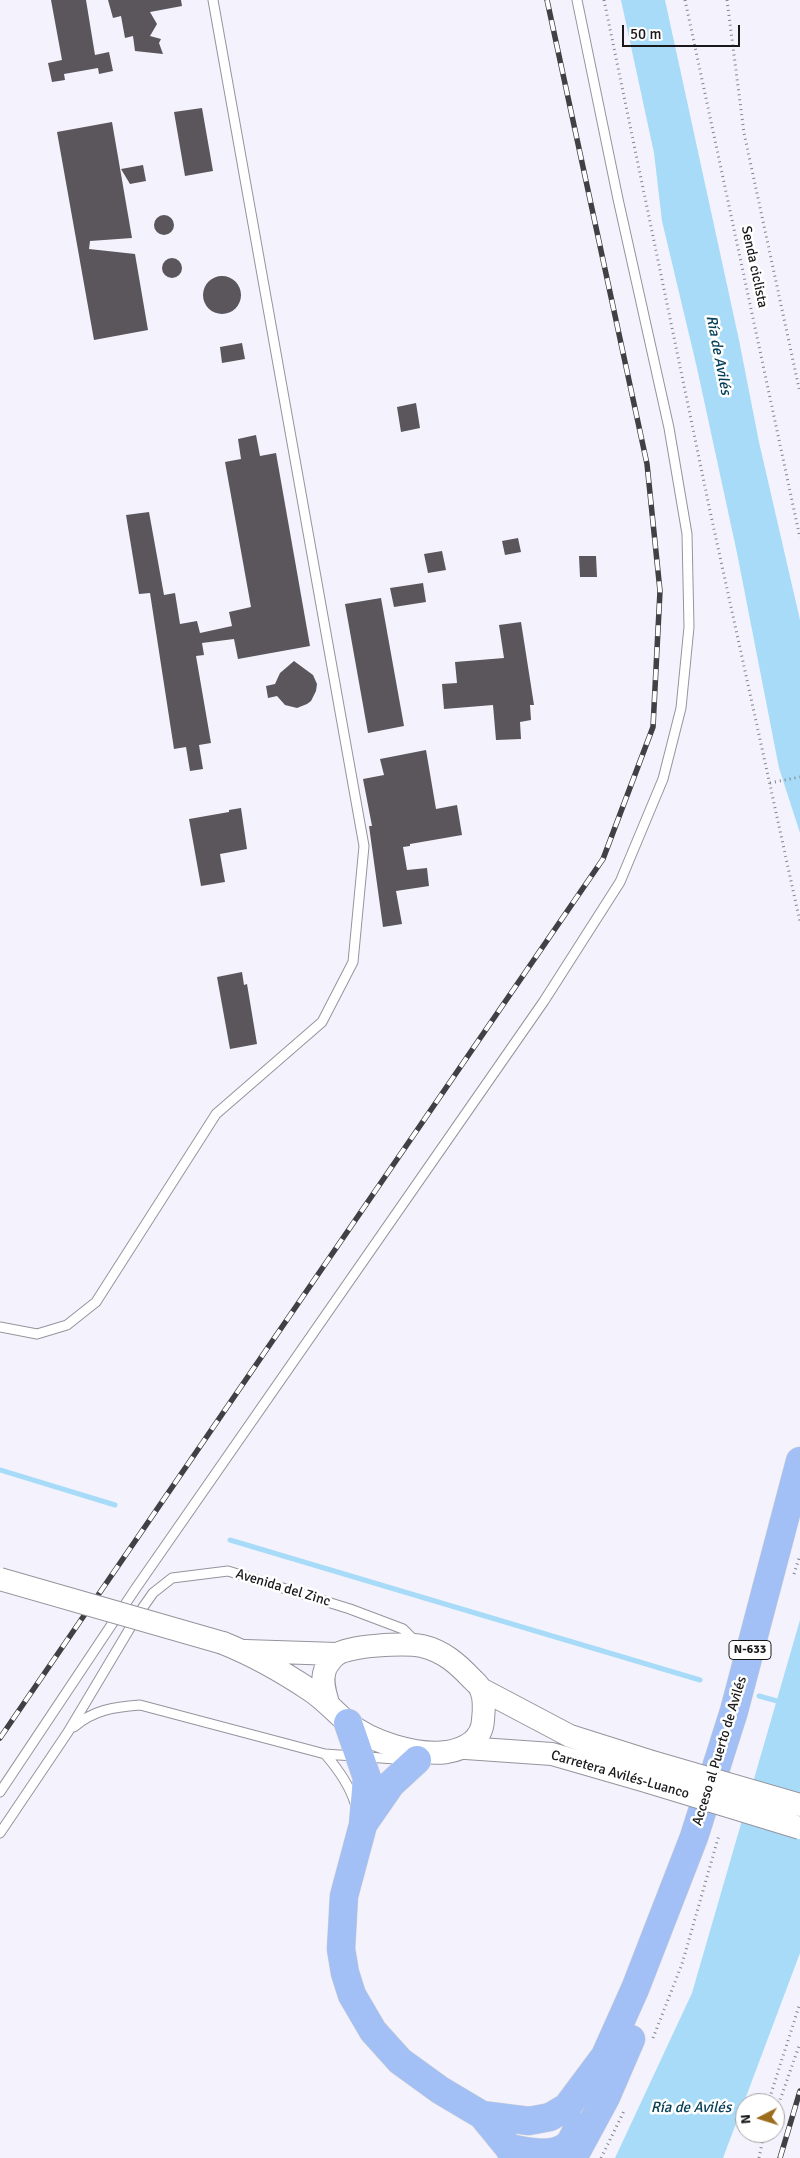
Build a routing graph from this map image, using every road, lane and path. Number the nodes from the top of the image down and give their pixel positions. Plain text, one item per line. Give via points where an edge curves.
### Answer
1 (213, 0) edge
2 (577, 0) edge
3 (604, 0) edge
4 (685, 0) edge
5 (727, 0) edge
6 (800, 393) edge
7 (800, 538) edge
8 (800, 777) edge
9 (770, 783) junction
10 (800, 922) edge
11 (0, 1327) edge
12 (800, 1461) edge
13 (0, 1578) edge
14 (421, 1646) junction
15 (233, 1647) junction
16 (337, 1654) junction
17 (481, 1689) junction
18 (328, 1703) junction
19 (348, 1723) junction
20 (68, 1732) junction
21 (466, 1748) junction
22 (445, 1752) junction
23 (325, 1754) junction
24 (360, 1757) junction
25 (417, 1760) junction
26 (649, 1772) junction
27 (0, 1792) edge
28 (800, 1806) edge
29 (363, 1825) junction
30 (800, 1828) edge
31 (0, 1833) edge
32 (706, 1835) junction
33 (800, 2003) edge
34 (651, 2043) dead end
35 (800, 2043) edge
36 (605, 2056) junction
37 (771, 2093) edge
38 (782, 2093) edge
39 (627, 2105) dead end
40 (482, 2115) junction
41 (529, 2120) junction
42 (763, 2143) edge
43 (511, 2153) edge
44 (558, 2157) edge
45 (601, 2158) edge
46 (759, 2158) edge

1 - 11 lane via 364,846 353,962 322,1022 216,1114 96,1302 67,1324 37,1334
2 - 27 lane via 669,428 687,534 689,627 681,708 663,779 620,882 544,1001 136,1588
3 - 9 path
4 - 7 path, Senda ciclista
5 - 6 path via 744,133
8 - 9 path
9 - 10 path
12 - 32 highway, Acceso al Puerto de Avilés / N-633 via 734,1711
13 - 15 main road, bridge
14 - 16 main road via 363,1647
14 - 17 main road via 459,1664
14 - 20 lane, Avenida del Zinc via 403,1629 350,1608 228,1571 172,1578 153,1593 139,1612
15 - 16 main road
15 - 18 main road
16 - 18 main road via 325,1669 324,1688
17 - 21 main road via 483,1725
17 - 26 main road, Carretera Avilés-Luanco via 570,1736
18 - 19 main road
19 - 22 main road via 406,1750
19 - 24 highway
20 - 23 lane, Avenida del Zinc via 100,1710 140,1705
20 - 31 lane, Avenida del Zinc
21 - 22 main road
21 - 26 main road, Carretera Avilés-Luanco via 552,1754
22 - 25 lane, Avenida del Zinc
23 - 24 lane, Avenida del Zinc
23 - 29 lane via 351,1791
24 - 25 lane, Avenida del Zinc
24 - 29 highway via 368,1778
25 - 29 highway via 391,1784
26 - 28 main road, Carretera Avilés-Luanco, bridge
26 - 30 main road, Carretera Avilés-Luanco, bridge
29 - 40 highway via 344,1896 340,1949 352,1995 373,2031 400,2062
32 - 34 path via 682,1964
32 - 36 highway
32 - 44 highway via 680,1894 641,2014 606,2097
33 - 37 path
35 - 38 path
36 - 41 highway via 567,2107 550,2117
36 - 44 highway
39 - 45 path
40 - 41 highway
40 - 43 highway
41 - 44 highway
42 - 46 path
43 - 44 highway

